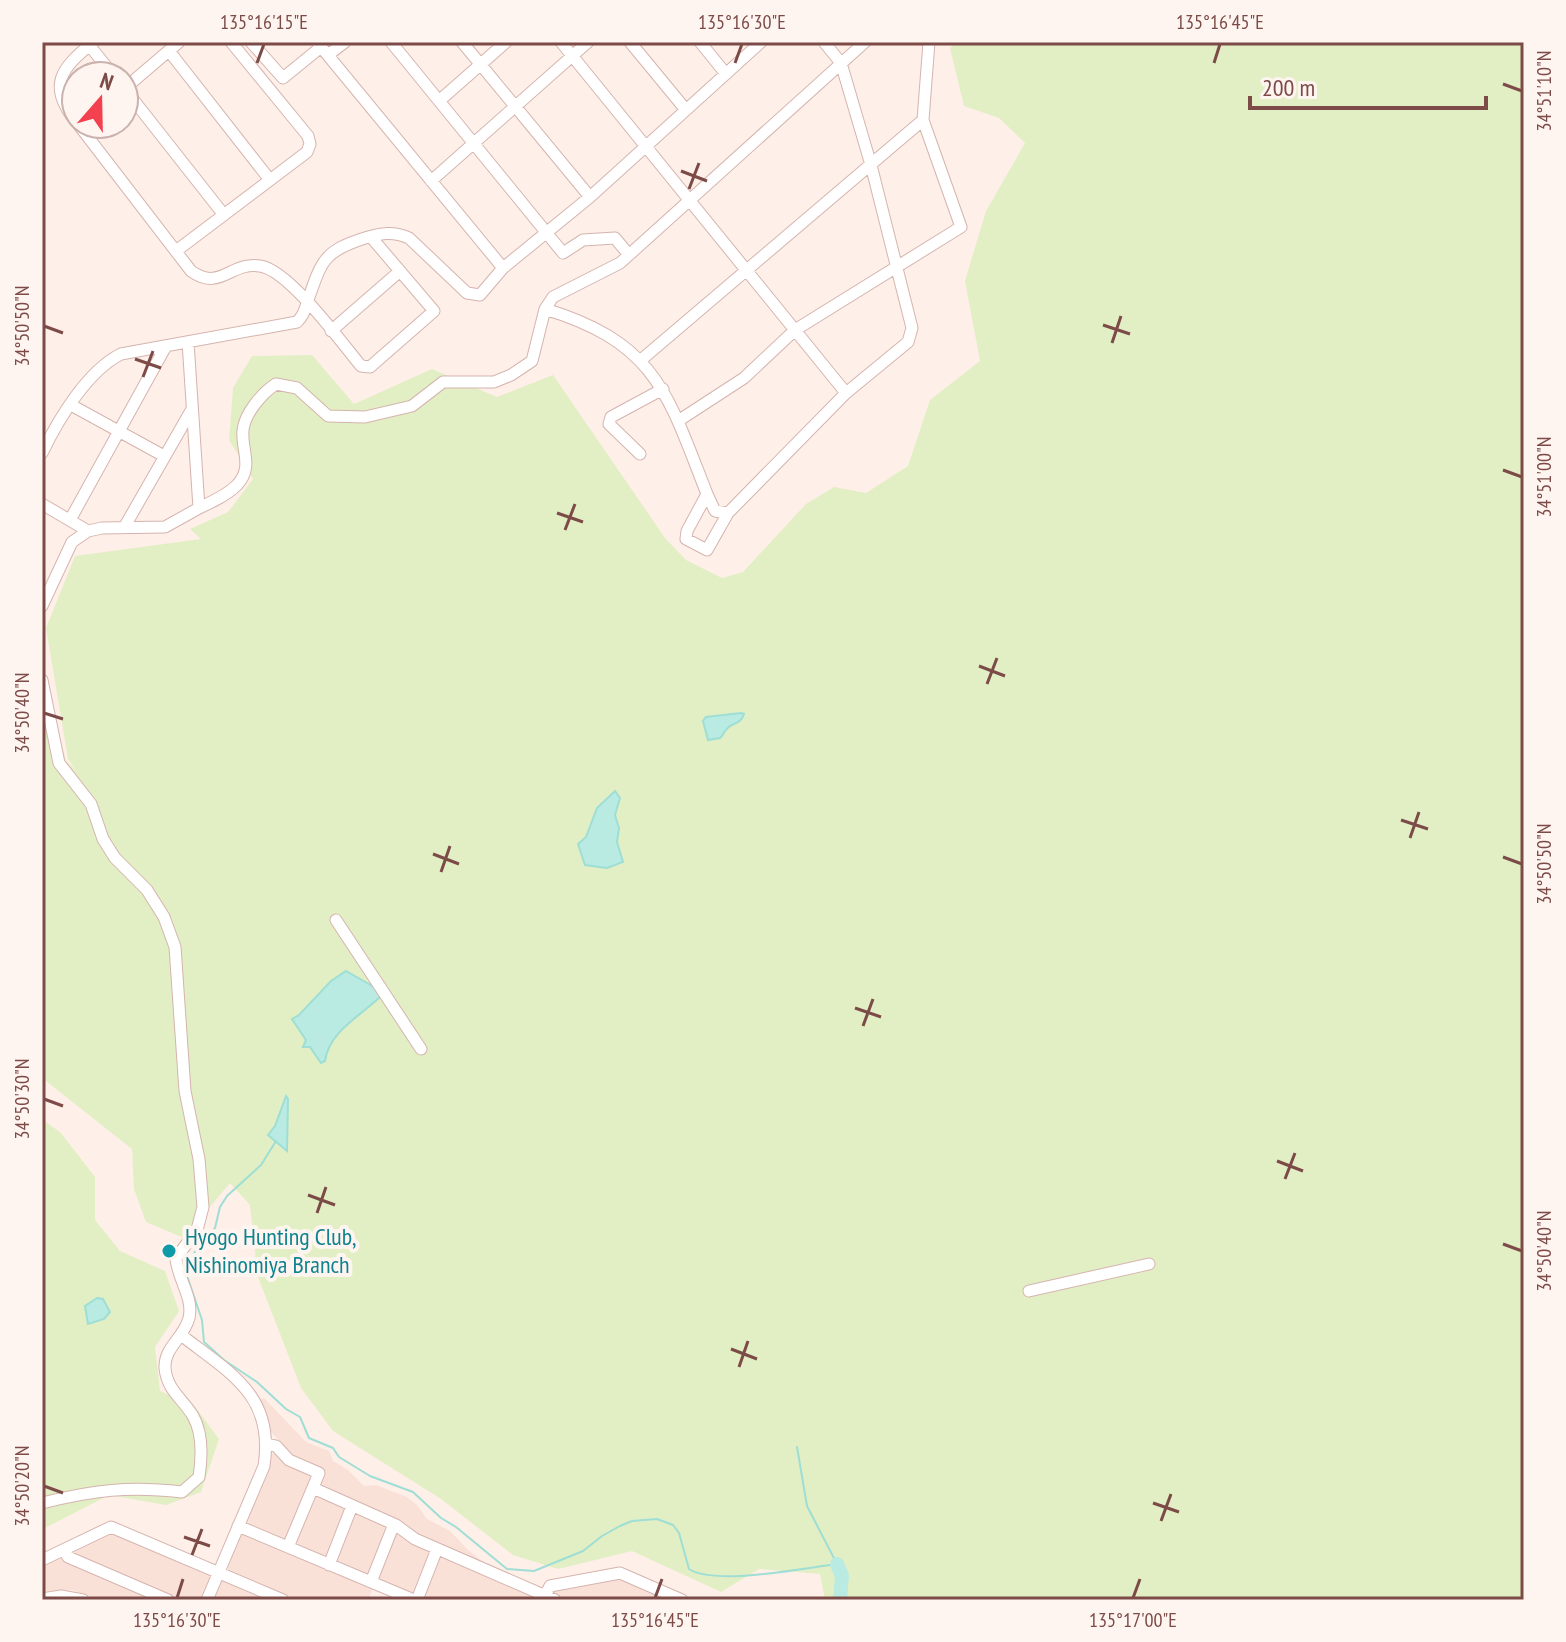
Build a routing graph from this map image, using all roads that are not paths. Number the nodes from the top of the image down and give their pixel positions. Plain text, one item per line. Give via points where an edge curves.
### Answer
1 (179, 42) edge
2 (231, 42) edge
3 (251, 42) edge
4 (345, 42) edge
5 (391, 42) edge
6 (462, 42) edge
7 (506, 42) edge
8 (561, 42) edge
9 (588, 42) edge
10 (630, 42) edge
11 (700, 42) edge
12 (760, 42) edge
13 (824, 42) edge
14 (865, 42) edge
15 (929, 42) edge
16 (91, 44) edge
17 (322, 48) edge
18 (169, 51) junction
19 (572, 56) junction
20 (71, 60) edge
21 (841, 63) junction
22 (480, 65) junction
23 (726, 74) junction
24 (140, 75) edge
25 (439, 101) junction
26 (515, 107) junction
27 (140, 108) edge
28 (686, 110) junction
29 (923, 120) junction
30 (90, 140) edge
31 (474, 143) junction
32 (646, 147) junction
33 (871, 165) junction
34 (270, 180) junction
35 (431, 181) junction
36 (590, 197) junction
37 (689, 200) junction
38 (224, 215) junction
39 (546, 233) junction
40 (371, 237) junction
41 (176, 251) junction
42 (629, 255) junction
43 (897, 265) junction
44 (503, 268) junction
45 (747, 270) junction
46 (400, 271) junction
47 (307, 303) junction
48 (545, 309) junction
49 (795, 330) junction
50 (331, 331) junction
51 (188, 342) junction
52 (166, 346) junction
53 (641, 360) junction
54 (663, 389) junction
55 (846, 393) junction
56 (71, 405) junction
57 (193, 408) junction
58 (678, 421) junction
59 (119, 431) junction
60 (42, 453) edge
61 (640, 454) dead end
62 (164, 456) junction
63 (707, 494) junction
64 (42, 504) edge
65 (199, 508) junction
66 (728, 513) junction
67 (70, 520) junction
68 (125, 526) junction
69 (88, 531) junction
70 (42, 606) edge
71 (42, 680) edge
72 (336, 920) dead end
73 (421, 1049) dead end
74 (1149, 1264) dead end
75 (1029, 1291) dead end
76 (181, 1335) junction
77 (267, 1444) junction
78 (313, 1488) junction
79 (42, 1503) edge
80 (352, 1506) junction
81 (394, 1524) junction
82 (238, 1526) junction
83 (288, 1547) junction
84 (437, 1549) junction
85 (64, 1550) junction
86 (42, 1560) edge
87 (329, 1565) junction
88 (219, 1573) junction
89 (371, 1582) junction
90 (548, 1598) edge
91 (42, 1599) edge
92 (83, 1600) edge
93 (168, 1600) edge
94 (207, 1600) edge
95 (283, 1600) edge
96 (415, 1600) edge
97 (682, 1600) edge

1 - 18 street
2 - 34 street via 308,136 307,152
3 - 17 street via 283,78
4 - 17 street
5 - 25 street
6 - 22 street
7 - 22 street
8 - 19 street
9 - 19 street
10 - 28 street
11 - 23 street
12 - 23 street
13 - 21 street
14 - 21 street
15 - 29 street
16 - 20 street
17 - 35 street
18 - 24 street
18 - 34 street
19 - 26 street
19 - 32 street
21 - 33 street
21 - 37 street
22 - 25 street
22 - 26 street
23 - 28 street
25 - 31 street
26 - 31 street
26 - 36 street
27 - 38 street
28 - 32 street
29 - 33 street
29 - 43 street via 961,227
30 - 41 street
31 - 35 street
31 - 39 street
32 - 36 street
32 - 37 street
33 - 43 street
33 - 45 street
34 - 38 street
35 - 44 street
36 - 39 street
37 - 42 street
37 - 45 street
38 - 41 street
39 - 42 street via 563,253 583,240 615,238
39 - 44 street
40 - 44 street via 391,232 409,238 467,293 480,295
40 - 46 street
40 - 47 street via 339,247 327,257
41 - 47 street via 200,278 222,277 252,265 275,270
42 - 48 street via 553,297
43 - 49 street
43 - 55 street via 912,328 908,342
45 - 49 street
45 - 53 street
46 - 50 street
46 - 50 street via 434,311 370,367 361,366
47 - 50 street
47 - 51 street via 297,322
48 - 53 street via 604,332
48 - 65 street via 532,361 494,382 443,382 412,406 365,417 328,416 297,388 276,384 245,423 248,460 243,476
49 - 55 street
49 - 58 street via 744,378
51 - 52 street
51 - 57 street
52 - 56 street via 110,360
52 - 59 street
53 - 54 street
54 - 58 street
54 - 61 street via 611,417 609,424
55 - 66 street
56 - 59 street
56 - 60 street
57 - 62 street
57 - 65 street
58 - 63 street
59 - 62 street
59 - 67 street
62 - 68 street
63 - 66 street via 715,511
63 - 66 street via 686,539 707,550
64 - 67 street
65 - 68 street via 165,527
67 - 69 street
68 - 69 street
69 - 70 street via 72,542
71 - 76 street via 59,763 91,804 115,858 147,890 175,947 183,1077 203,1207 197,1230 176,1258 190,1307
72 - 73 street
74 - 75 street
76 - 77 street via 253,1396
76 - 79 street via 168,1351 165,1368 171,1390 195,1419 202,1453 199,1477 182,1492 138,1487
77 - 78 street via 319,1473
77 - 82 street via 264,1466
78 - 80 street
78 - 83 street
80 - 81 street
80 - 87 street
81 - 84 street
81 - 89 street
82 - 83 street
82 - 88 street
83 - 87 street
84 - 90 street
84 - 96 street
85 - 86 street
85 - 88 street via 111,1527
85 - 93 street via 68,1557
87 - 89 street
88 - 94 street
88 - 95 street
89 - 96 street
90 - 97 street via 550,1586 620,1573
91 - 92 street

